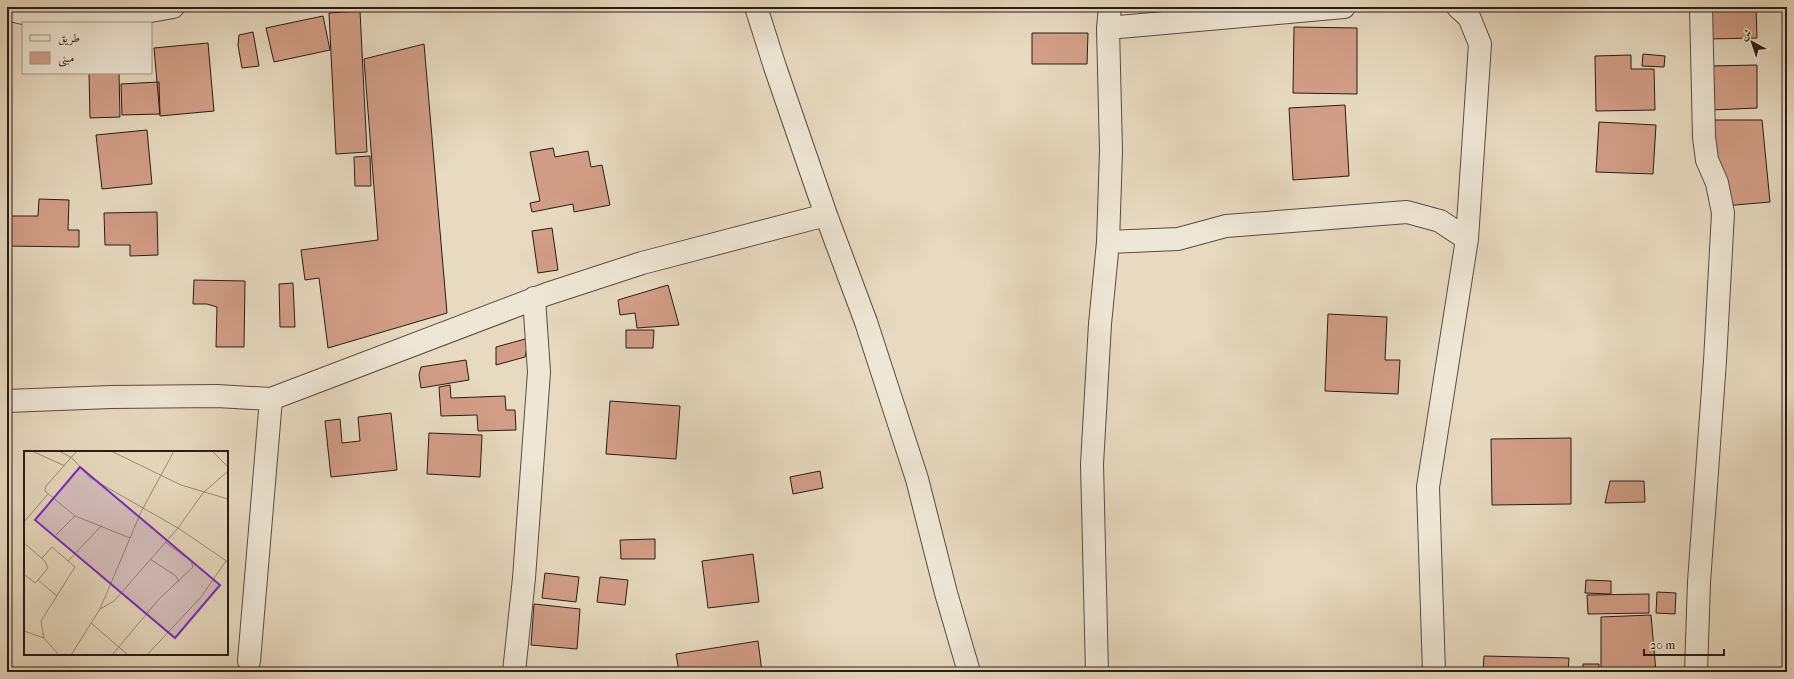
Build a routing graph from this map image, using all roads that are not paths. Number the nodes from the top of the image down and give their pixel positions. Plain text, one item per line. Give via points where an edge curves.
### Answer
1 (173, 7) edge
2 (756, 7) edge
3 (1344, 7) edge
4 (1458, 7) edge
5 (1701, 7) edge
6 (7, 9) edge
7 (1109, 18) edge
8 (826, 215) junction
9 (1467, 239) junction
10 (1108, 242) junction
11 (534, 298) junction
12 (271, 399) junction
13 (7, 401) edge
14 (249, 661) dead end
15 (514, 672) edge
16 (969, 672) edge
17 (1097, 672) edge
18 (1434, 672) edge
19 (1696, 672) edge

1 - 6 street via 134,14 40,17
2 - 8 street
3 - 7 street
4 - 9 street via 1469,17 1480,44
5 - 19 street via 1704,137 1707,160 1717,183 1723,212 1699,582
7 - 10 street via 1111,151
8 - 11 street via 642,263
8 - 16 street via 866,322 917,479
9 - 10 street via 1440,221 1407,212 1226,226 1178,240
9 - 18 street via 1428,487
10 - 17 street via 1100,324 1092,464
11 - 12 street
11 - 15 street via 539,372 524,578
12 - 13 street via 218,396
12 - 14 street

